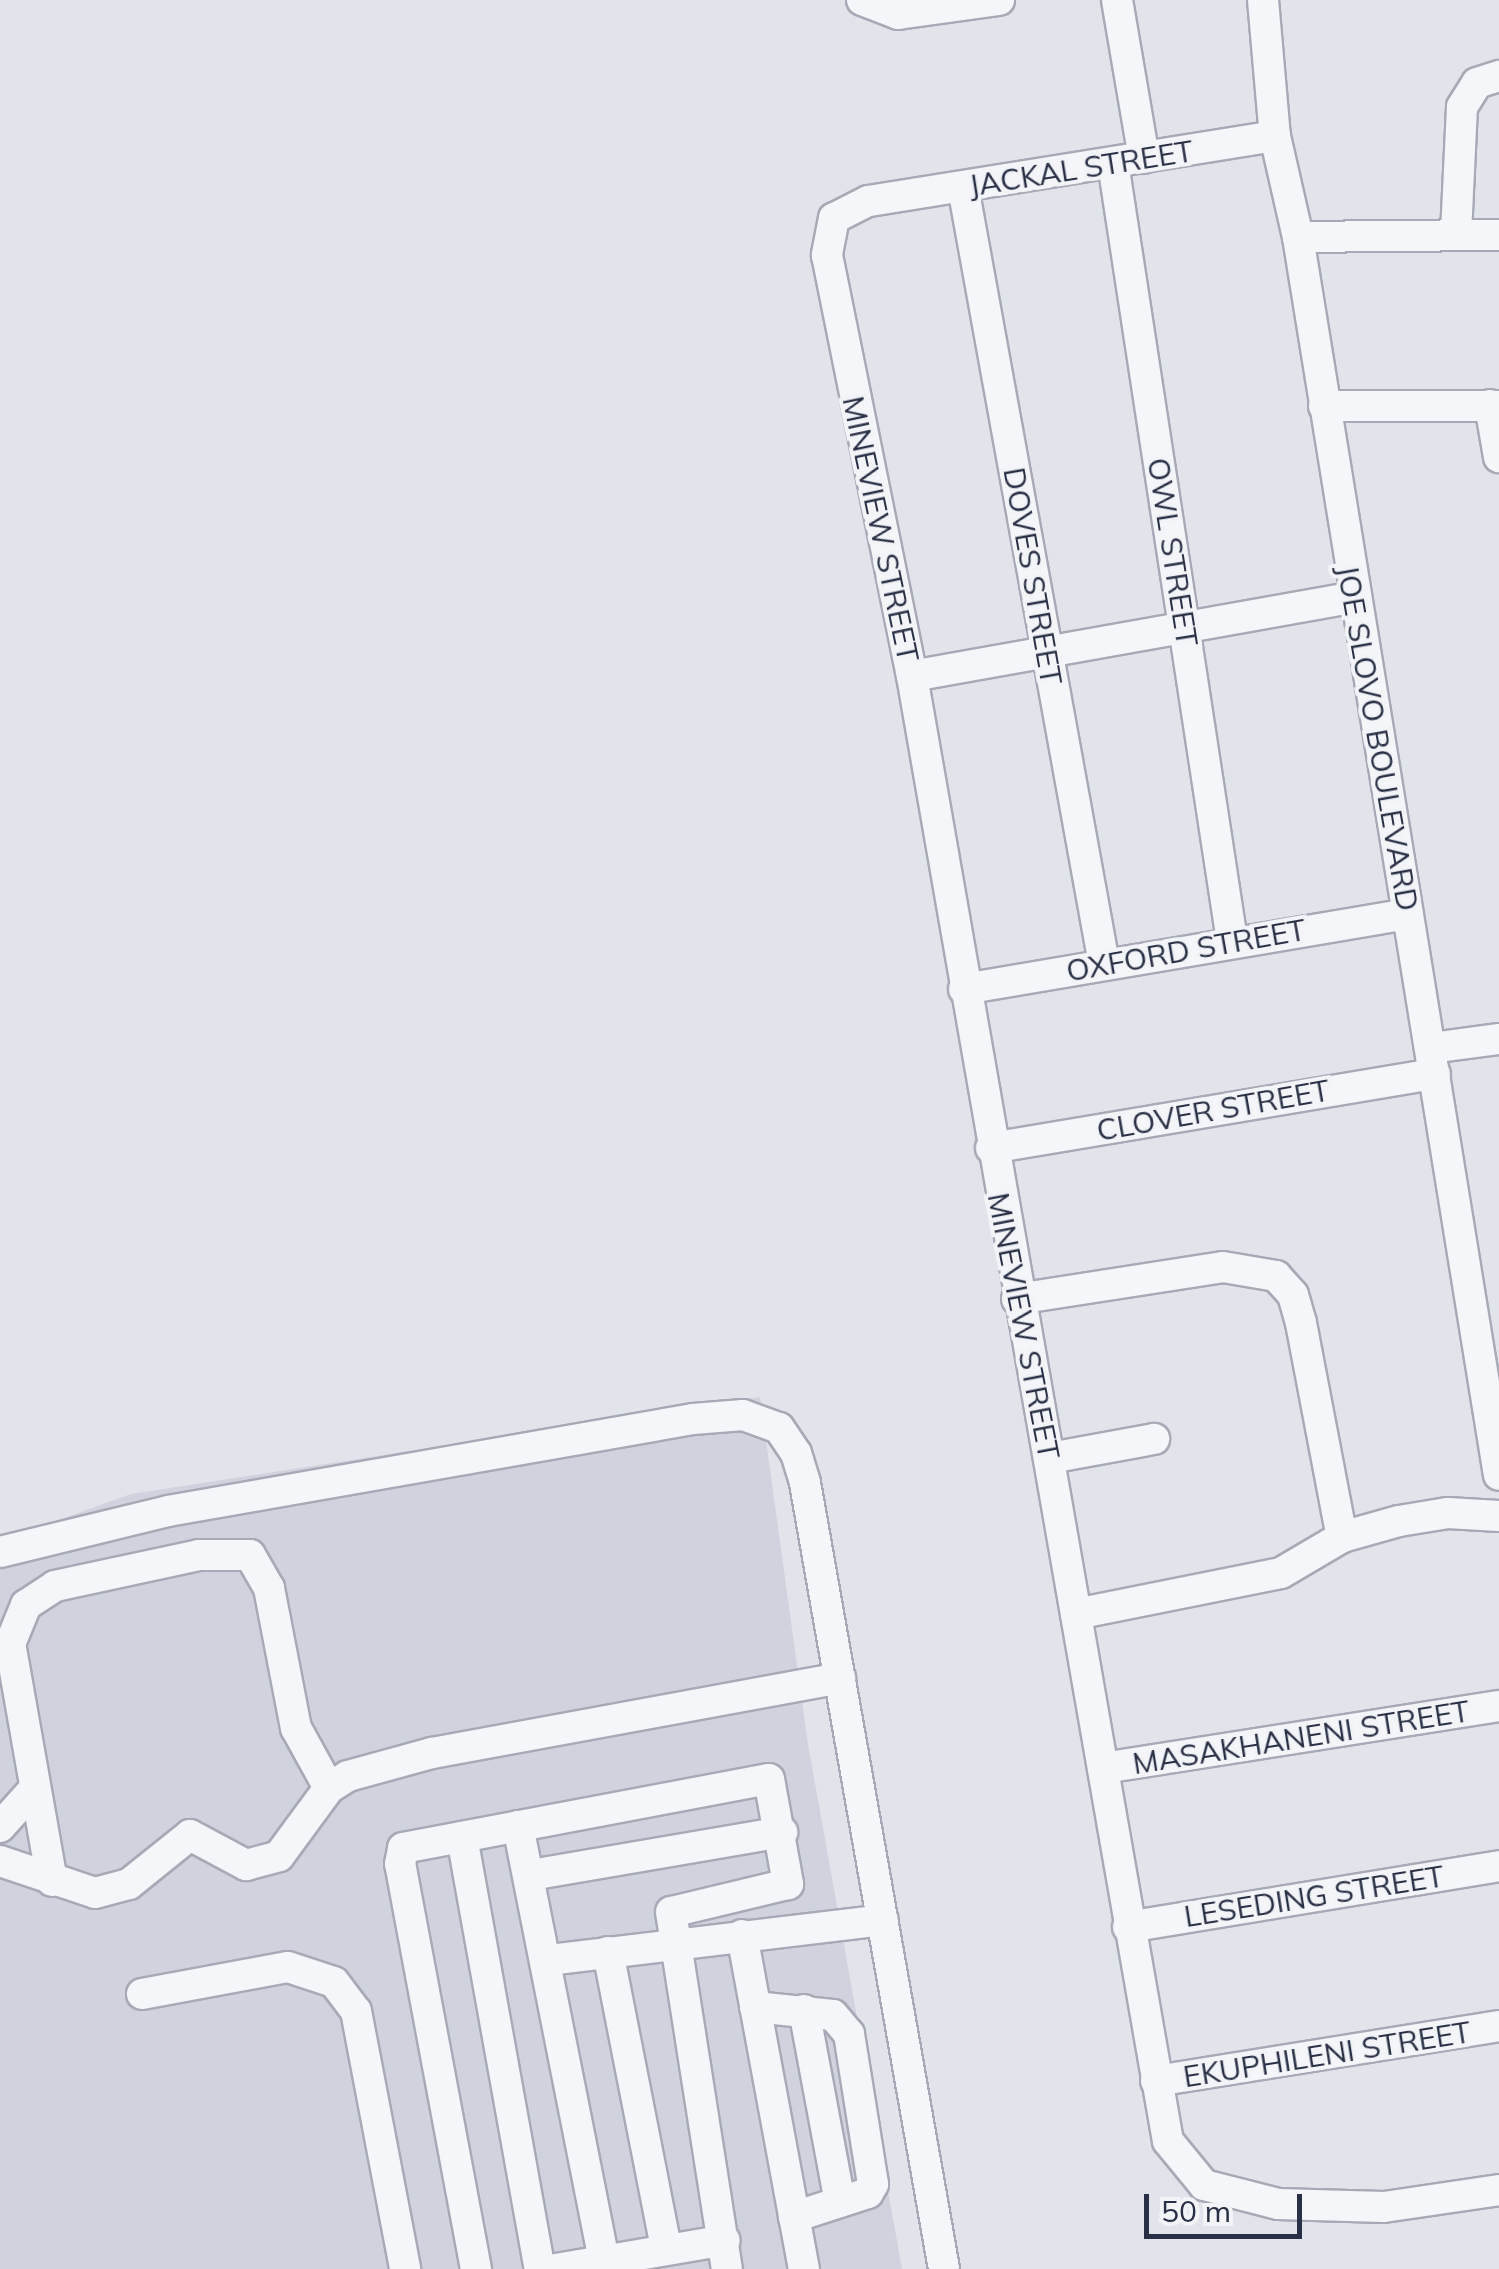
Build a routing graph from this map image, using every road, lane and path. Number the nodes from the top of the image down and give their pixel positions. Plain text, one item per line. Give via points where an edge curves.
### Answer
1 (999, 0) edge
2 (1117, 0) edge
3 (1263, 0) edge
4 (866, 4) edge
5 (1499, 76) edge
6 (1275, 136) junction
7 (1144, 158) junction
8 (1113, 162) junction
9 (963, 188) junction
10 (887, 200) joint
11 (1456, 234) junction
12 (1499, 235) edge
13 (1298, 236) junction
14 (1494, 405) edge
15 (1324, 406) junction
16 (1499, 457) edge
17 (1354, 598) junction
18 (1184, 628) junction
19 (1047, 652) junction
20 (912, 676) junction
21 (1408, 914) junction
22 (1232, 941) junction
23 (1104, 964) junction
24 (964, 989) junction
25 (1499, 1039) edge
26 (1433, 1061) junction
27 (991, 1148) junction
28 (1017, 1299) junction
29 (1154, 1438) dead end
30 (1050, 1458) junction
31 (1499, 1475) edge
32 (1499, 1516) edge
33 (1342, 1537) junction
34 (0, 1552) edge
35 (1076, 1614) junction
36 (840, 1678) junction
37 (1499, 1706) edge
38 (1103, 1768) junction
39 (36, 1788) junction
40 (329, 1788) junction
41 (518, 1826) junction
42 (0, 1827) edge
43 (782, 1832) junction
44 (462, 1837) junction
45 (0, 1861) edge
46 (1499, 1866) edge
47 (530, 1875) junction
48 (52, 1881) junction
49 (884, 1920) junction
50 (1128, 1926) junction
51 (742, 1936) junction
52 (676, 1943) junction
53 (608, 1952) junction
54 (548, 1960) junction
55 (142, 1994) dead end
56 (756, 2006) junction
57 (1499, 2026) edge
58 (1156, 2082) junction
59 (1499, 2190) edge
60 (794, 2217) junction
61 (666, 2248) junction
62 (726, 2254) edge
63 (604, 2260) junction
64 (405, 2269) edge
65 (476, 2269) edge
66 (540, 2269) edge
67 (556, 2269) edge
68 (804, 2269) edge
69 (944, 2269) edge

1 - 4 street via 926,13
2 - 7 street
3 - 6 street, JOE SLOVO BOULEVARD
5 - 11 street via 1476,83 1462,107
6 - 7 street, JACKAL STREET
6 - 13 street, JOE SLOVO BOULEVARD
7 - 8 street, JACKAL STREET
8 - 9 street, JACKAL STREET
8 - 18 street, OWL STREET
9 - 10 street, JACKAL STREET
9 - 19 street, DOVES STREET
10 - 20 street, MINEVIEW STREET via 834,218 827,254
11 - 12 street
11 - 13 street
13 - 15 street, JOE SLOVO BOULEVARD
14 - 15 street
14 - 16 street
15 - 17 street, JOE SLOVO BOULEVARD
17 - 18 street
17 - 21 street, JOE SLOVO BOULEVARD
18 - 19 street
18 - 22 street, OWL STREET
19 - 20 street
19 - 23 street, DOVES STREET
20 - 24 street, MINEVIEW STREET
21 - 22 street, OXFORD STREET
21 - 26 street, JOE SLOVO BOULEVARD
22 - 23 street, OXFORD STREET
23 - 24 street, OXFORD STREET
24 - 27 street, MINEVIEW STREET
25 - 26 street, CLOVER STREET
26 - 27 street, CLOVER STREET
26 - 31 street, JOE SLOVO BOULEVARD
27 - 28 street, MINEVIEW STREET
28 - 30 street, MINEVIEW STREET
28 - 33 street via 1223,1267 1276,1276 1293,1295 1301,1323
29 - 30 street
30 - 35 street, MINEVIEW STREET
32 - 33 street via 1448,1513
33 - 35 street via 1282,1574
34 - 36 street via 168,1511 743,1415 778,1428 796,1454
35 - 38 street, MINEVIEW STREET
36 - 40 street via 432,1754 348,1776
36 - 49 street
37 - 38 street, MASAKHANENI STREET
38 - 50 street, MINEVIEW STREET
39 - 40 street via 10,1644 26,1605 55,1586 238,1552 258,1564 269,1588 296,1728
39 - 42 street
39 - 48 street
40 - 48 street via 280,1856 246,1865 190,1835 130,1884 96,1893
41 - 43 street via 759,1778 776,1789
41 - 44 street
41 - 47 street
43 - 47 street
43 - 52 street via 788,1884 673,1910
44 - 65 street via 404,1848 400,1864
44 - 66 street
45 - 48 street
46 - 50 street, LESEDING STREET
47 - 54 street
49 - 51 street
49 - 69 street
50 - 58 street, MINEVIEW STREET
51 - 52 street
51 - 56 street
52 - 53 street
52 - 62 street
53 - 54 street
53 - 61 street
54 - 63 street
55 - 64 street via 288,1967 334,1982 356,2011
56 - 60 street
56 - 60 street via 833,2015 849,2034 873,2180 868,2193
57 - 58 street, EKUPHILENI STREET
58 - 59 street, MINEVIEW STREET via 1175,2158 1204,2185 1243,2198 1350,2209
60 - 68 street
61 - 62 street
61 - 63 street
63 - 67 street

